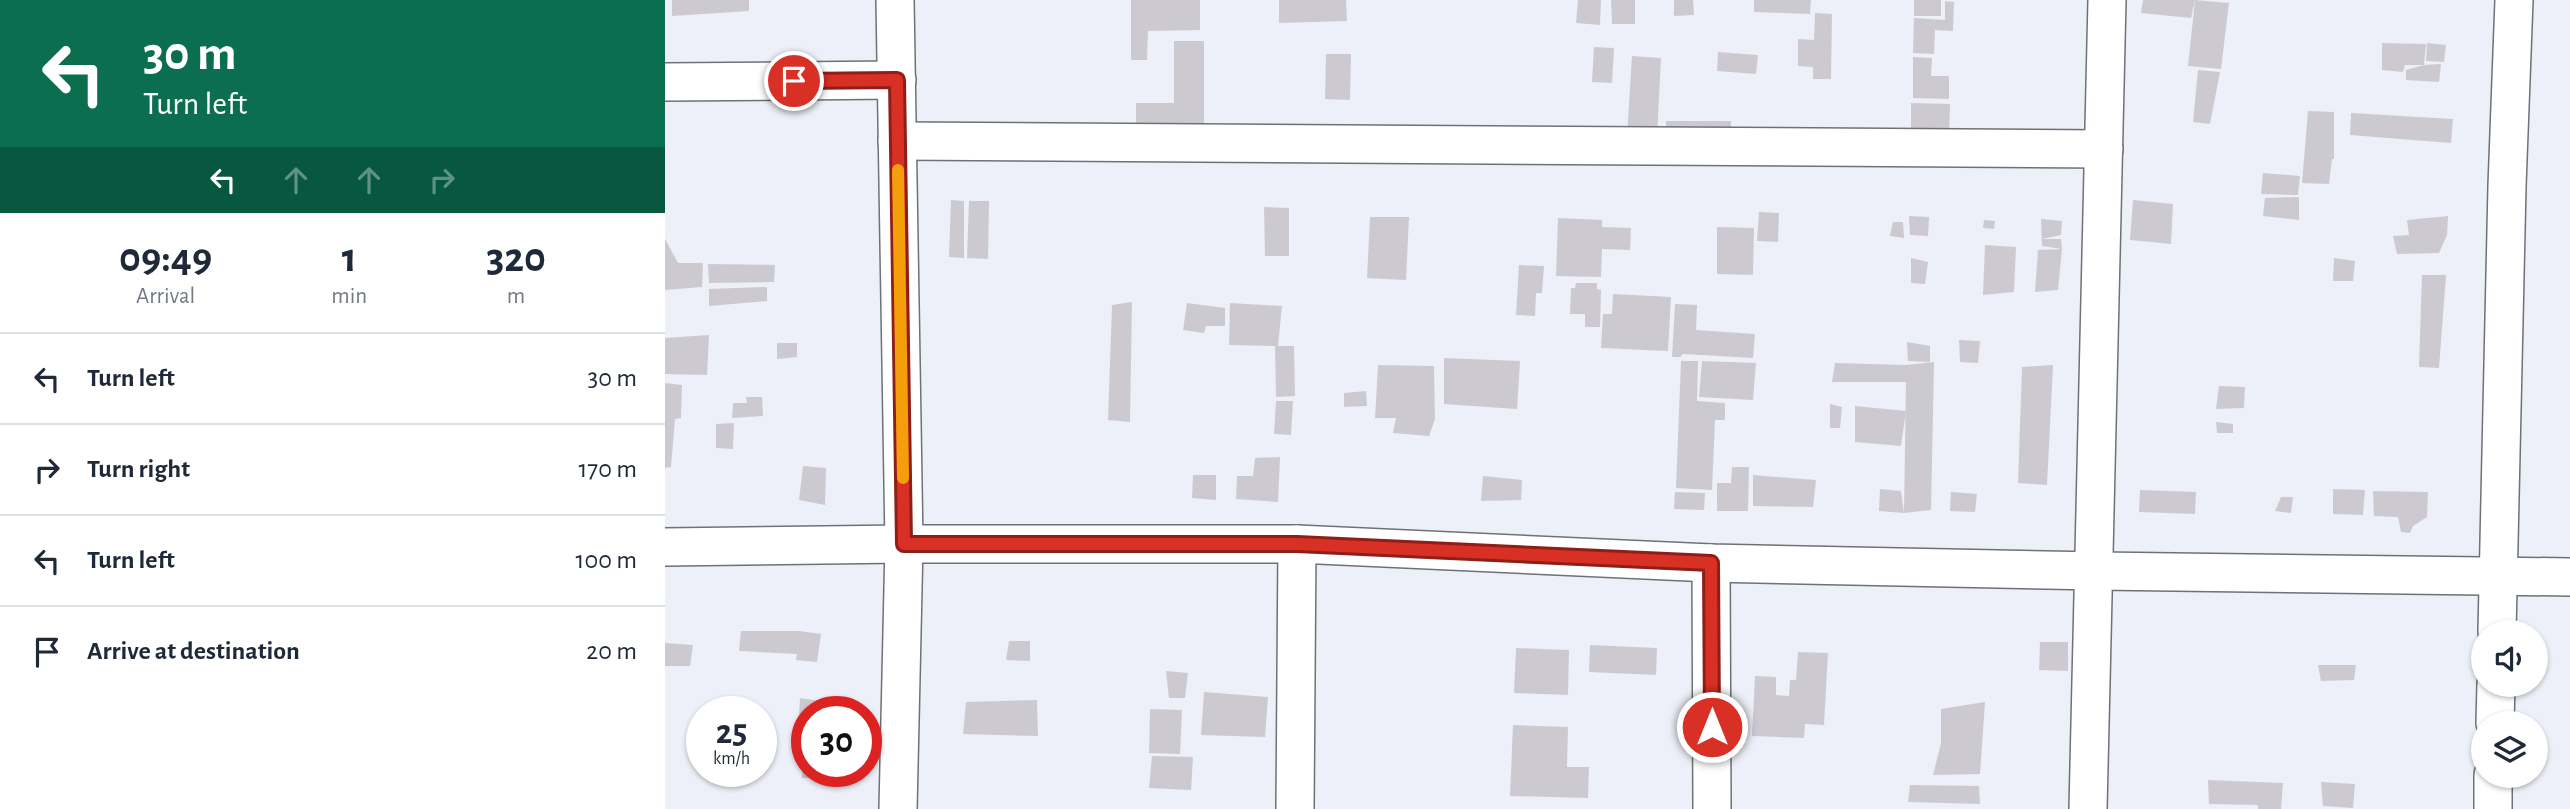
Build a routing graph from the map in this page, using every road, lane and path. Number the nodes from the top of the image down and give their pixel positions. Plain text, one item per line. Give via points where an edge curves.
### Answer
1 (895, 0) edge
2 (2107, 0) edge
3 (2514, 0) edge
4 (897, 80) junction
5 (665, 82) edge
6 (897, 141) junction
7 (2104, 149) junction
8 (904, 544) junction
9 (1297, 544) junction
10 (665, 547) edge
11 (1711, 563) junction
12 (2094, 571) junction
13 (2498, 576) junction
14 (2570, 577) edge
15 (2497, 620) edge
16 (2493, 788) edge
17 (898, 809) edge
18 (1295, 809) edge
19 (1713, 809) edge
20 (2088, 809) edge
21 (2493, 809) edge

1 - 4 street
2 - 7 street
3 - 13 street
4 - 5 street
4 - 6 street
6 - 7 street
6 - 8 street
7 - 12 street
8 - 9 street
8 - 10 street
8 - 17 street
9 - 11 street
9 - 18 street
11 - 12 street
11 - 19 street
12 - 13 street
12 - 20 street
13 - 14 street
13 - 15 street
16 - 21 street

